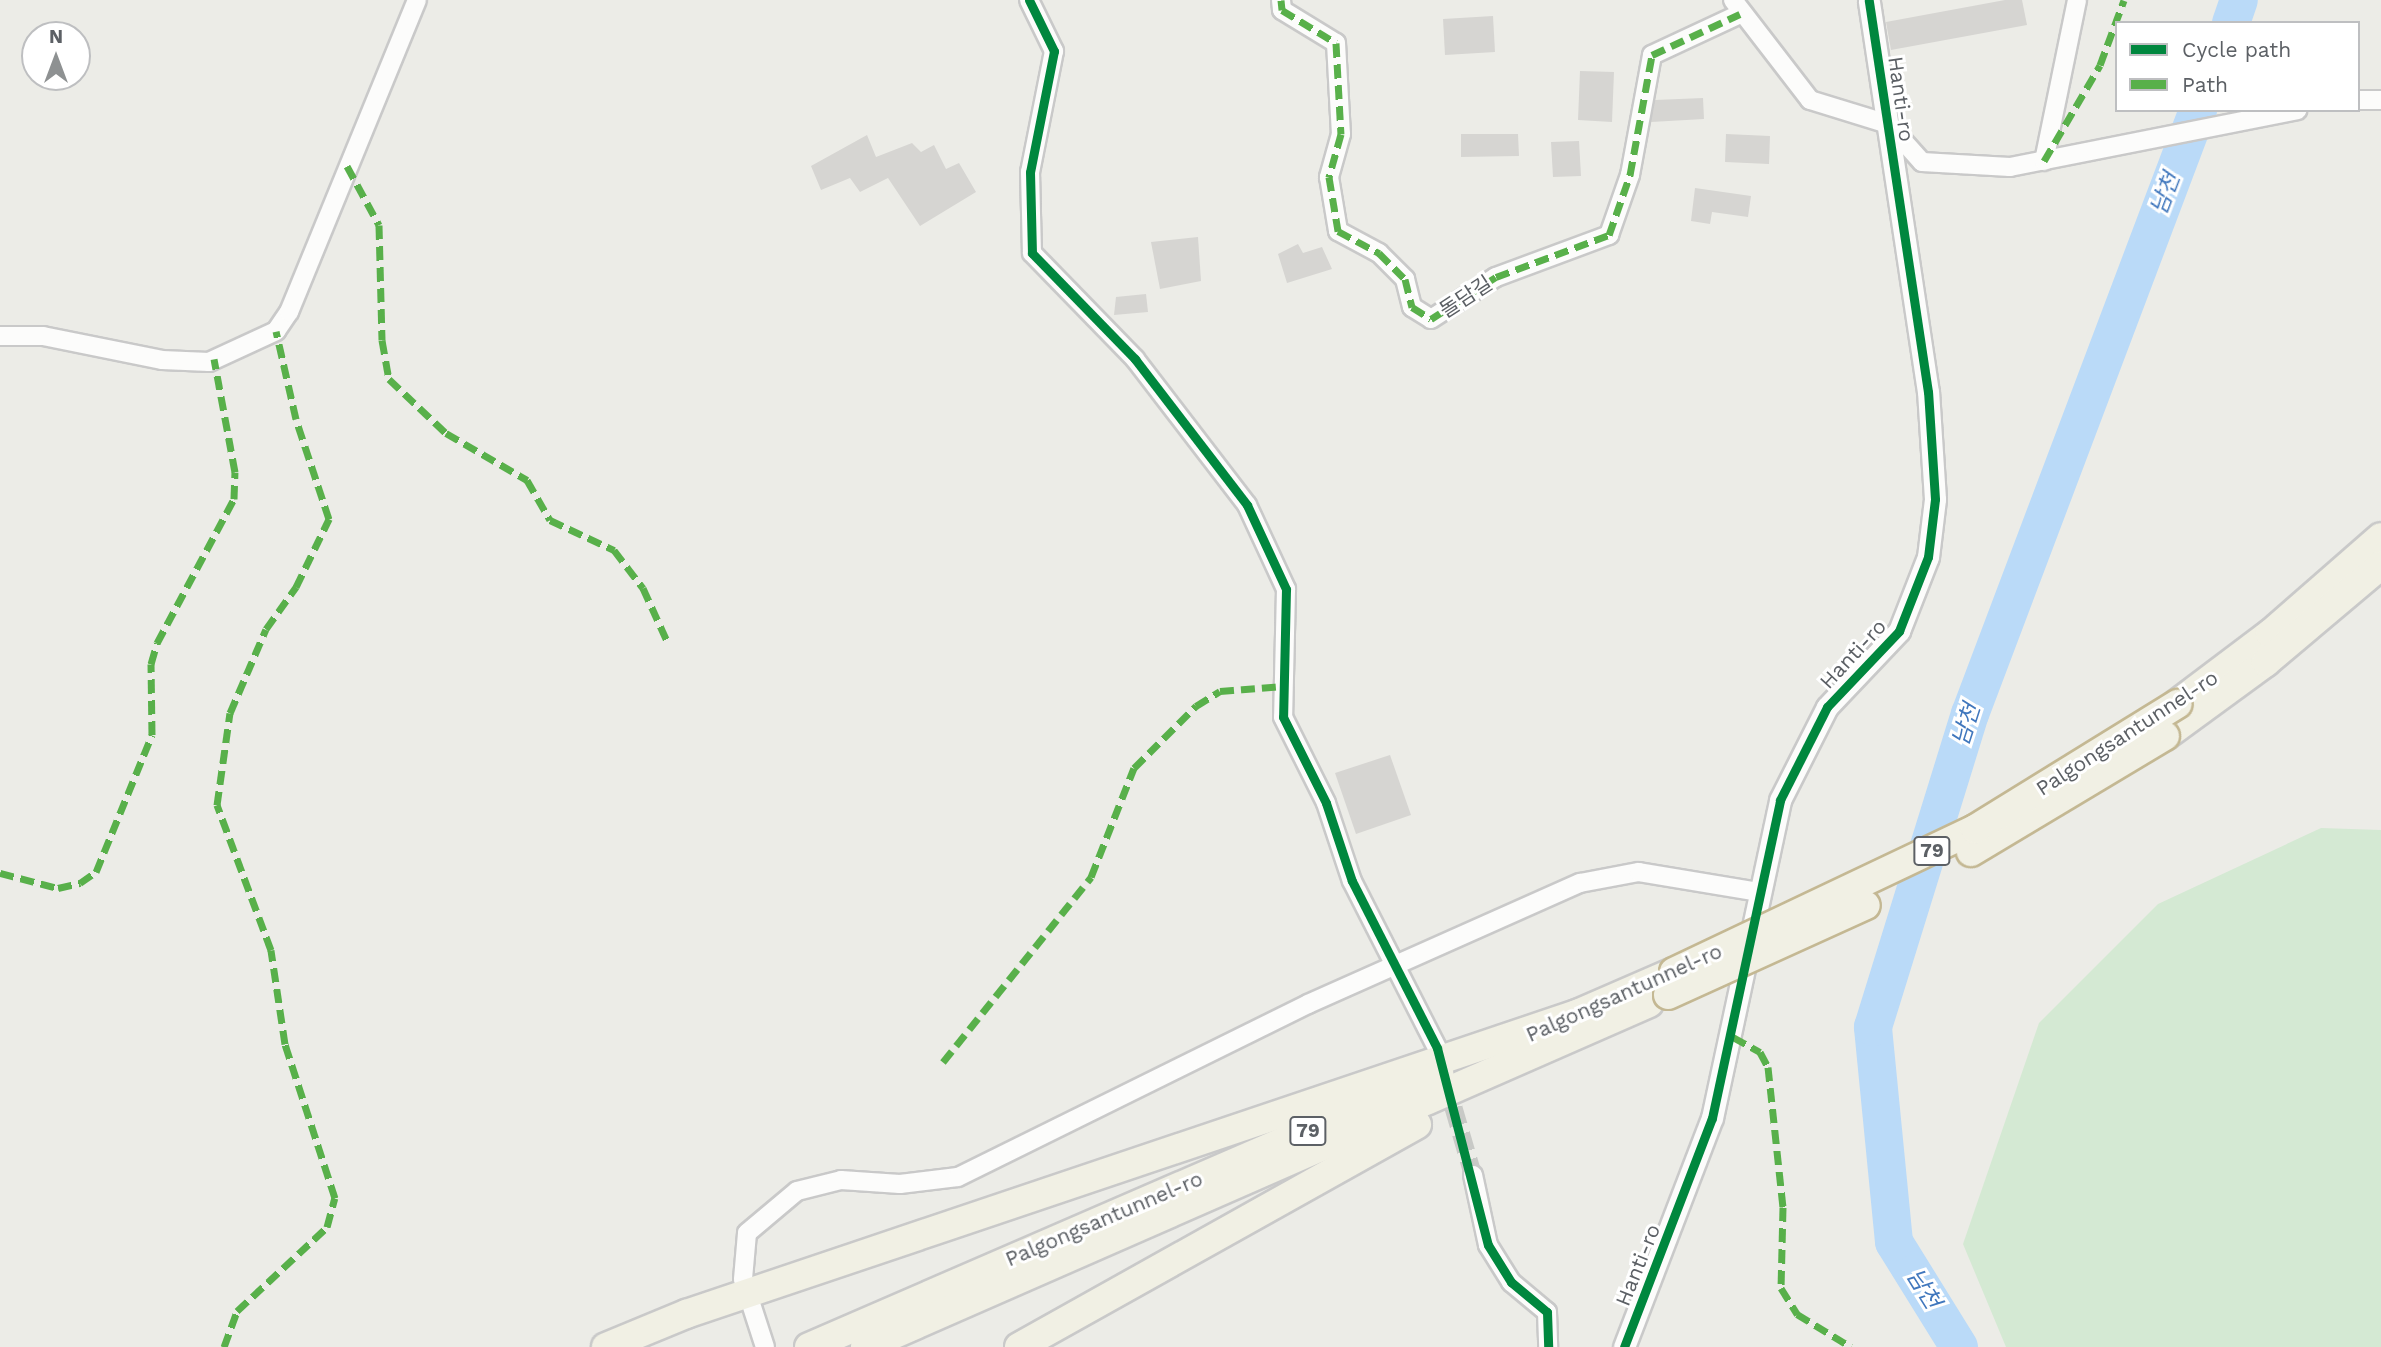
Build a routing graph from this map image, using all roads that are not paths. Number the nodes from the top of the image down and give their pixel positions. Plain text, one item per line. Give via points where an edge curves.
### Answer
1 (417, 0) edge
2 (1029, 0) edge
3 (1281, 0) edge
4 (1869, 0) edge
5 (2077, 0) edge
6 (1737, 7) edge
7 (2360, 100) edge
8 (2381, 100) edge
9 (2288, 112) edge
10 (1888, 124) junction
11 (2045, 161) junction
12 (0, 336) edge
13 (2381, 537) edge
14 (2381, 565) edge
15 (1758, 892) junction
16 (1394, 968) junction
17 (1671, 983) junction
18 (1580, 1013) junction
19 (1569, 1040) junction
20 (1437, 1048) dead end
21 (1473, 1175) tunnel mouth
22 (746, 1294) junction
23 (946, 1299) junction
24 (606, 1347) edge
25 (765, 1347) edge
26 (809, 1347) edge
27 (865, 1347) edge
28 (1019, 1347) edge
29 (1548, 1347) edge
30 (1624, 1347) edge

1 - 12 street via 289,312 276,331 209,362 162,360 43,336
2 - 16 street via 1054,51 1030,172 1032,253 1135,359 1247,505 1286,589 1283,717 1326,803 1352,881
3 - 6 street, 돌담길 via 1282,10 1336,43 1341,134 1329,177 1338,231 1379,253 1405,279 1412,307 1431,319 1496,276 1609,235 1630,175 1652,55
4 - 10 street, Hanti-ro
5 - 11 street
6 - 10 street via 1810,100
7 - 8 street
9 - 11 street
10 - 11 street via 1922,162 2010,167
10 - 15 street, Hanti-ro via 1928,392 1935,499 1930,544 1914,602 1899,631 1827,707 1808,737 1780,800
13 - 17 highway, Palgongsantunnel-ro / 79, bridge via 2270,634 2177,704 1975,829
14 - 17 highway, Palgongsantunnel-ro / 79, bridge via 2266,662 2165,736 2060,804 1929,874
15 - 16 street via 1639,872 1580,883
15 - 30 street, Hanti-ro via 1740,1005 1712,1118
16 - 20 street
16 - 22 street via 1308,1004 958,1177 901,1184 841,1180 797,1191 747,1233 742,1258
17 - 18 highway, Palgongsantunnel-ro / 79
17 - 19 highway, Palgongsantunnel-ro / 79
18 - 22 highway
18 - 23 highway, Palgongsantunnel-ro / 79
19 - 23 highway, Palgongsantunnel-ro / 79
19 - 28 highway
21 - 29 street via 1488,1245 1511,1282 1547,1312
22 - 24 highway
22 - 25 street
23 - 26 highway, Palgongsantunnel-ro / 79
23 - 27 highway, Palgongsantunnel-ro / 79

